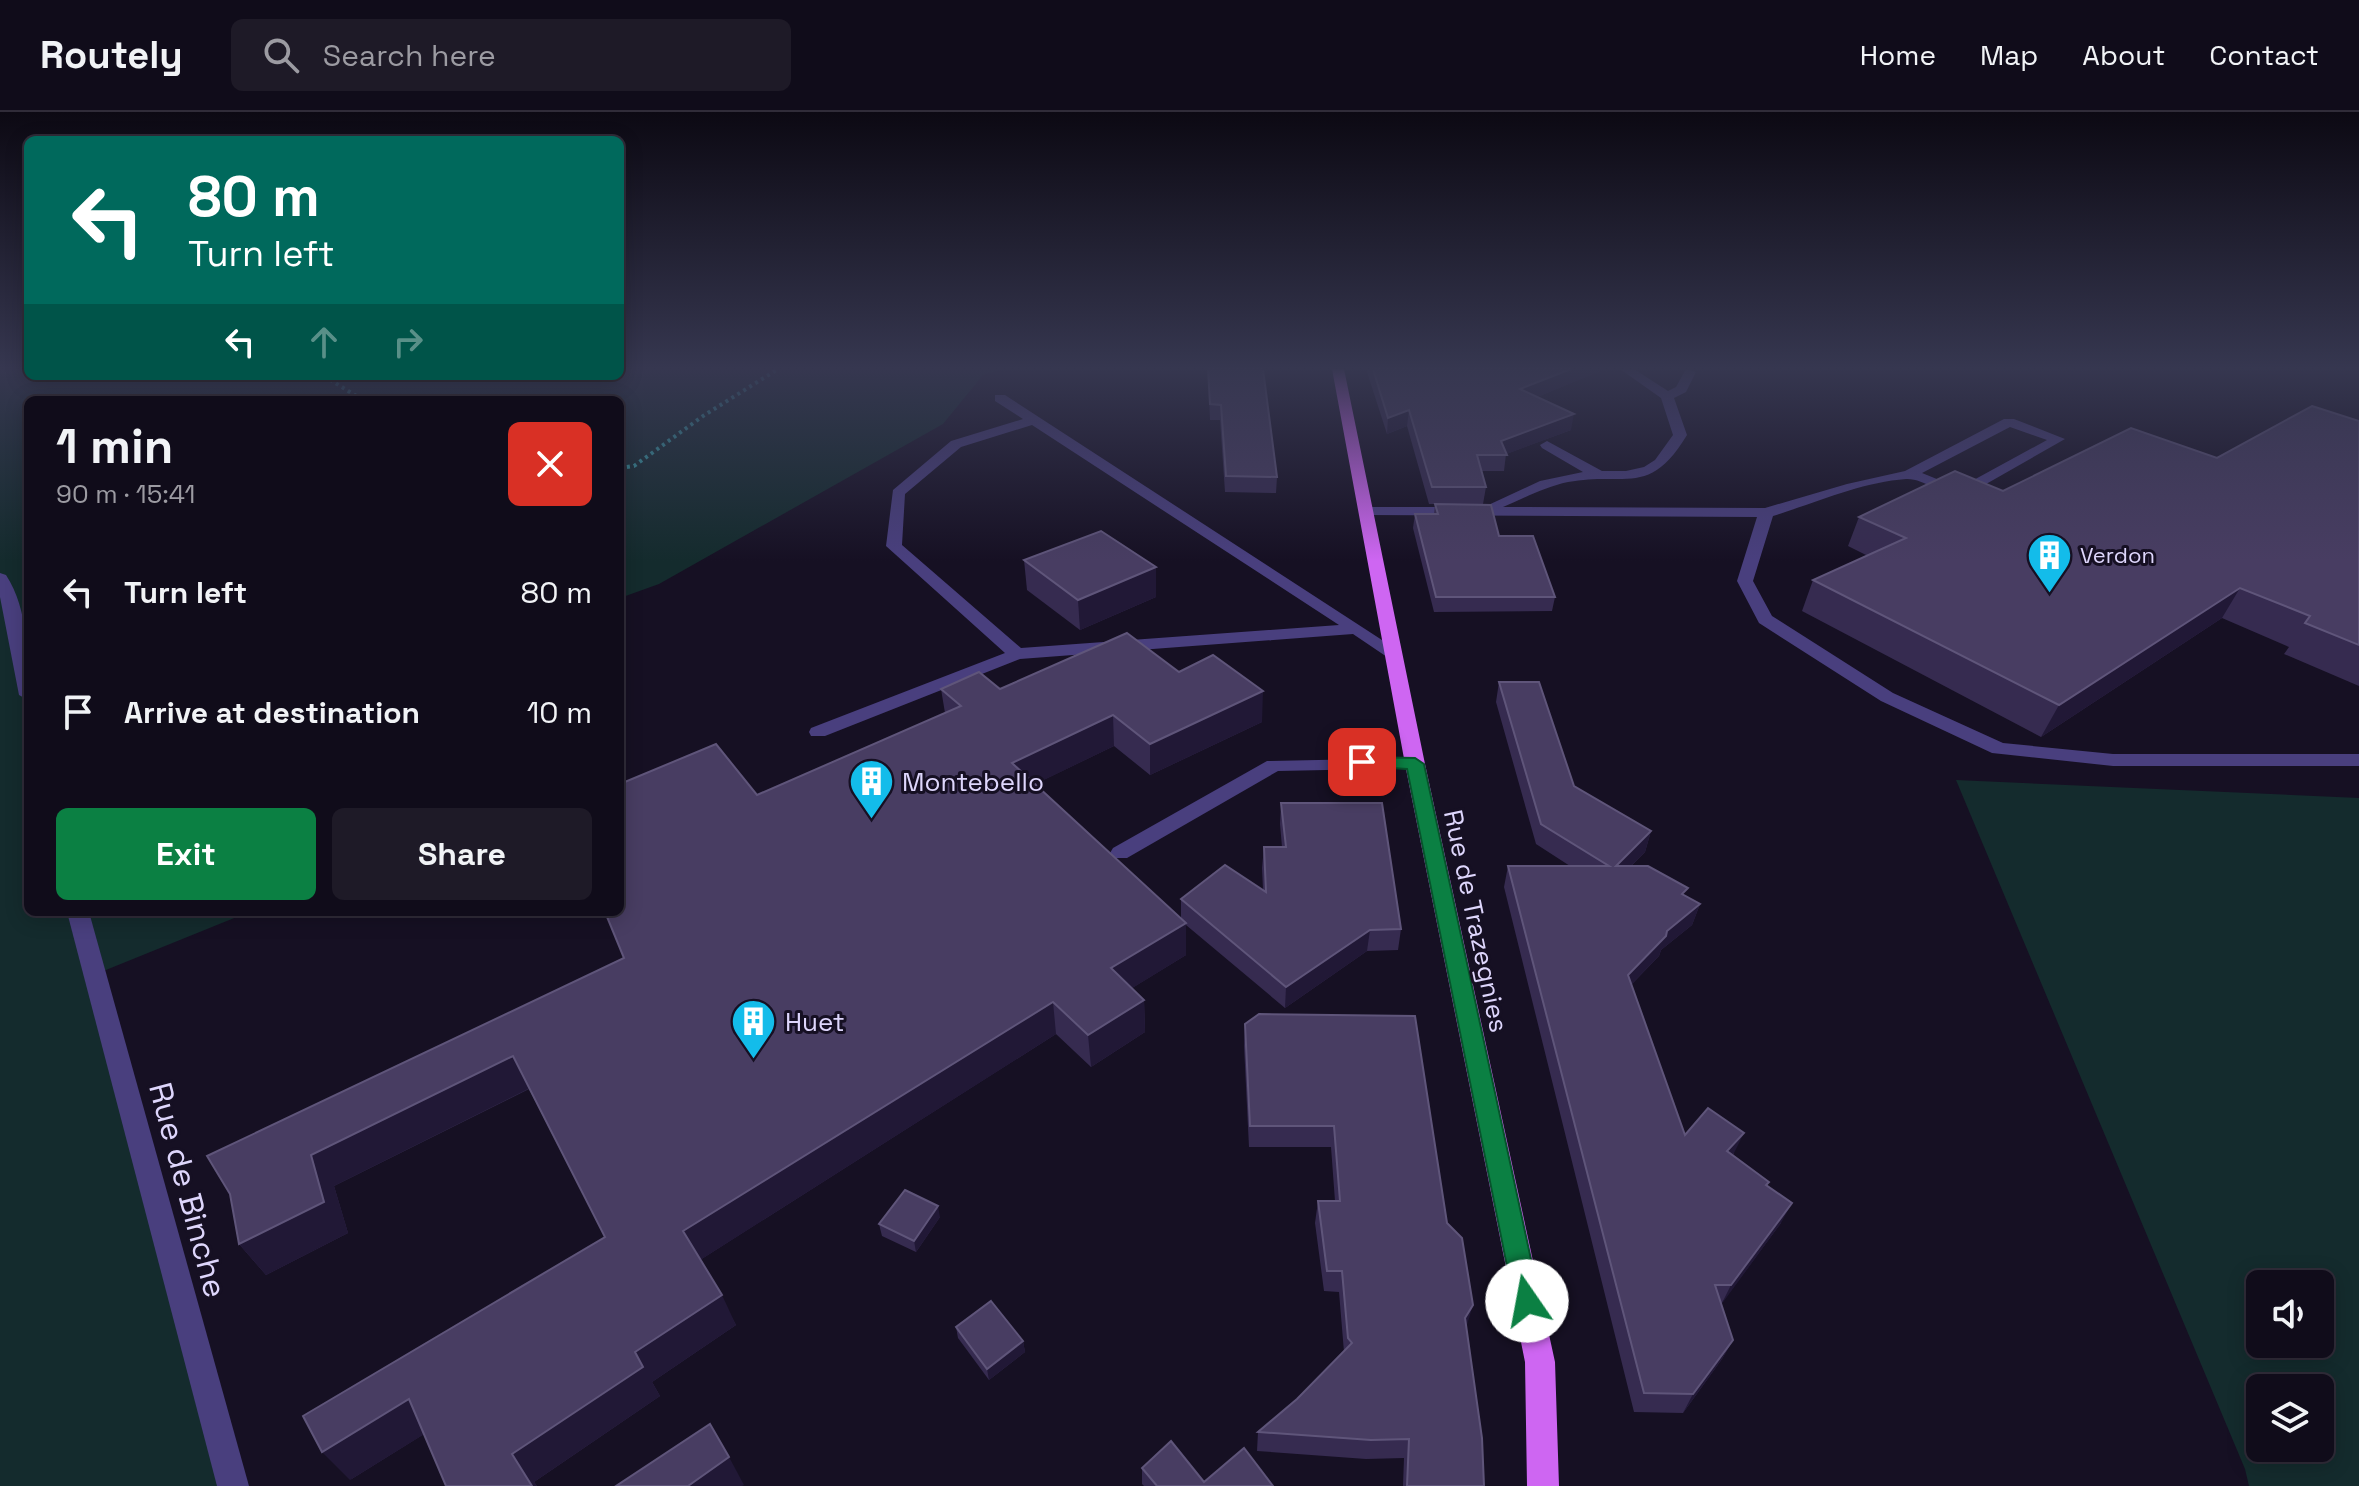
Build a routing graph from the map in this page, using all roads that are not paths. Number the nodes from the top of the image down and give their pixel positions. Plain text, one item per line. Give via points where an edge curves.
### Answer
1 (991, 433) edge
2 (1054, 433) edge
3 (1351, 433) edge
4 (1679, 433) edge
5 (1988, 433) edge
6 (2041, 433) edge
7 (1547, 445) edge
8 (1910, 474) junction
9 (1601, 477) junction
10 (1366, 511) junction
11 (1481, 512) junction
12 (1766, 513) junction
13 (0, 578) edge
14 (1356, 629) junction
15 (1393, 653) junction
16 (1017, 654) junction
17 (24, 675) edge
18 (818, 732) dead end
19 (2359, 760) edge
20 (1415, 764) junction
21 (1120, 853) dead end
22 (79, 916) edge
23 (233, 1486) edge
24 (1543, 1486) edge

1 - 16 street via 956,444 898,493 894,546
2 - 14 street
3 - 10 main road, Rue de Trazegnies
4 - 9 street via 1667,460 1640,475
5 - 8 street
6 - 8 street via 2058,439 1960,493
7 - 9 street
8 - 12 street
9 - 11 street via 1579,476 1538,487
10 - 11 street
10 - 15 main road, Rue de Trazegnies
11 - 12 street
12 - 19 street via 1745,581 1765,619 1887,697 1999,749 2113,760
13 - 17 street
14 - 15 street
14 - 16 street
15 - 20 main road, Rue de Trazegnies
16 - 18 street
20 - 21 street via 1274,765
20 - 24 main road, Rue de Trazegnies via 1540,1362
22 - 23 street, Rue de Binche

